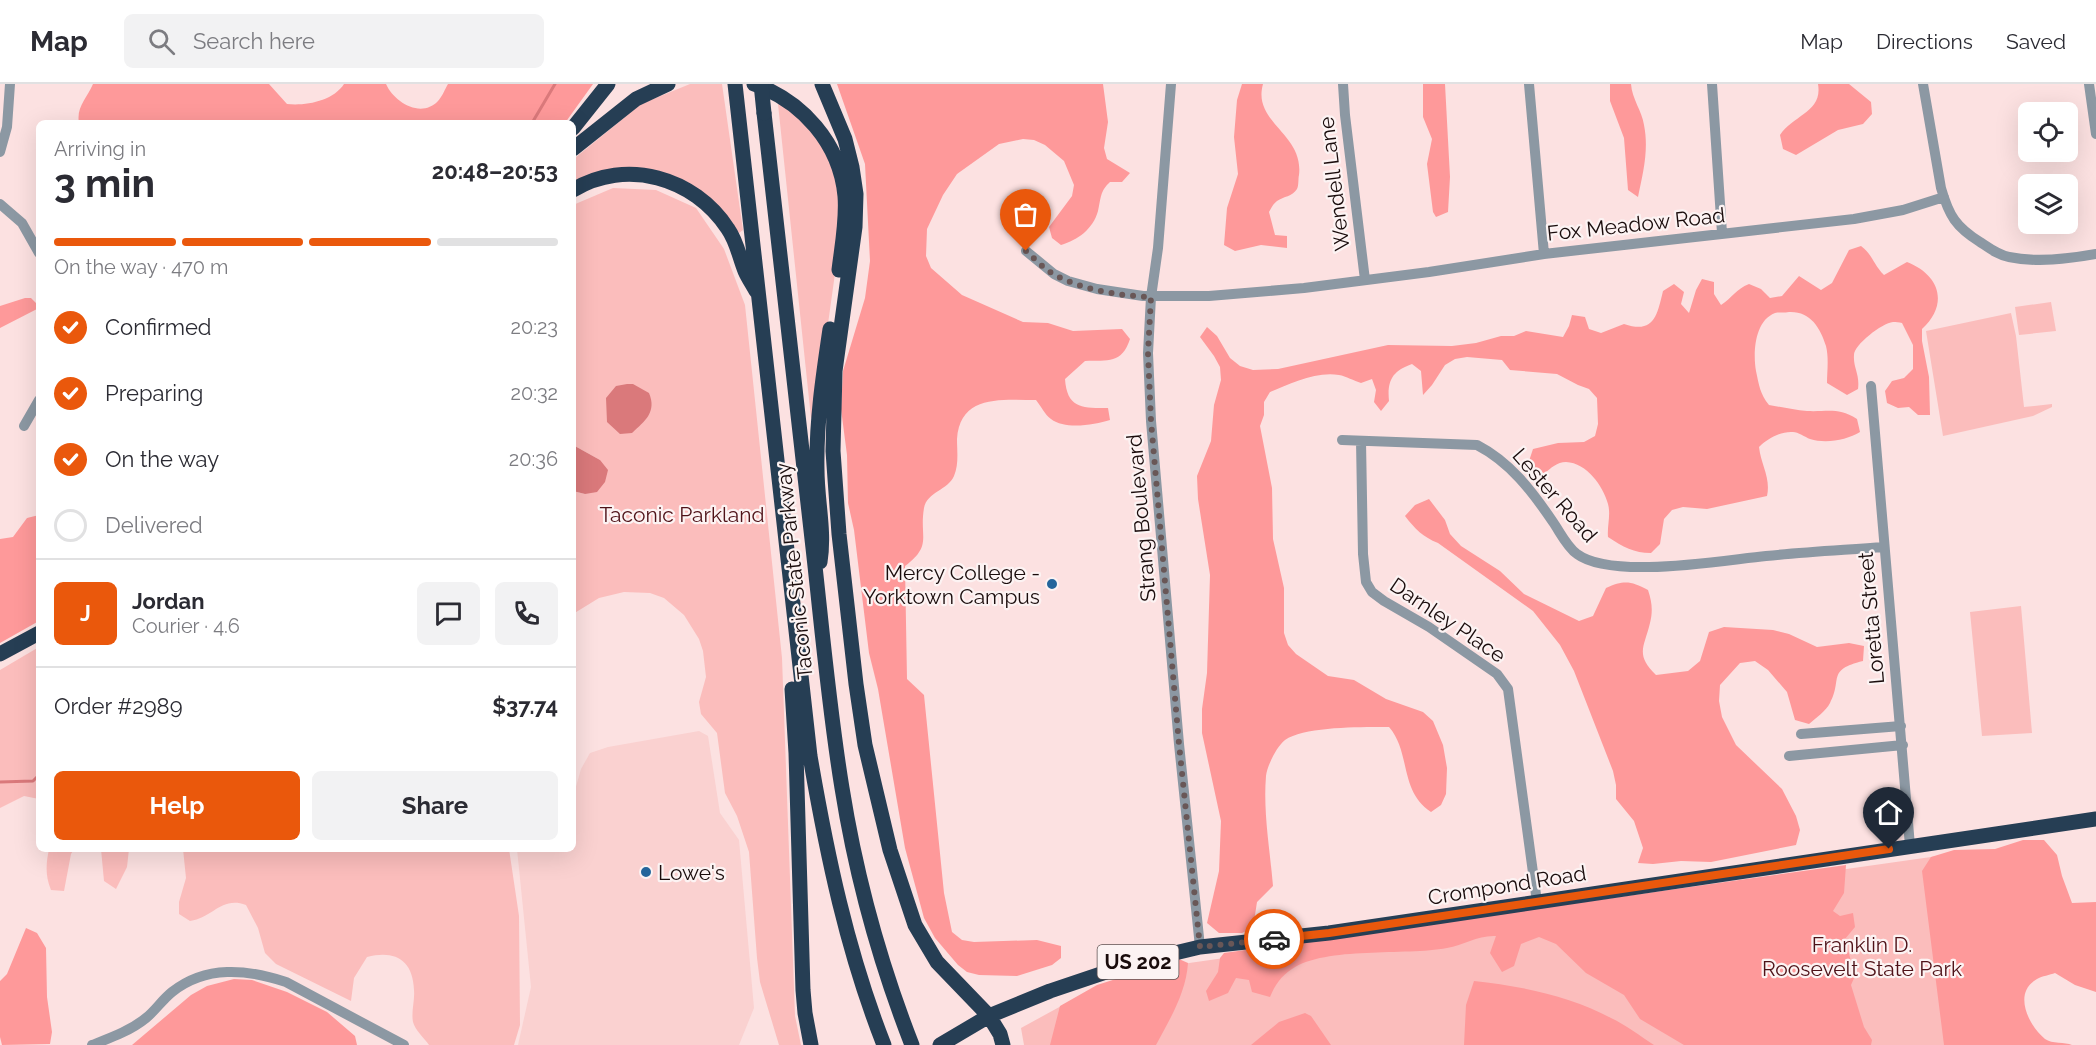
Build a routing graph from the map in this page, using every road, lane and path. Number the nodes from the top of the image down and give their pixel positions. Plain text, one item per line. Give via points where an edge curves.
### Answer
1 (10, 84) edge
2 (608, 84) edge
3 (668, 84) edge
4 (735, 84) edge
5 (754, 84) edge
6 (761, 84) edge
7 (822, 84) edge
8 (1171, 84) edge
9 (1343, 84) edge
10 (1530, 84) edge
11 (1712, 84) edge
12 (1923, 84) edge
13 (2089, 84) edge
14 (576, 124) edge
15 (2096, 134) edge
16 (576, 147) edge
17 (0, 152) edge
18 (576, 189) edge
19 (1944, 197) junction
20 (0, 204) edge
21 (1722, 233) junction
22 (36, 247) edge
23 (1026, 251) dead end
24 (1544, 254) junction
25 (2096, 254) edge
26 (1365, 280) junction
27 (760, 297) junction
28 (1151, 297) junction
29 (1871, 386) dead end
30 (36, 405) edge
31 (24, 426) dead end
32 (1342, 440) dead end
33 (1361, 441) junction
34 (1884, 547) junction
35 (817, 585) junction
36 (795, 625) junction
37 (36, 635) edge
38 (0, 654) edge
39 (1901, 726) junction
40 (1801, 734) dead end
41 (1903, 745) junction
42 (1790, 756) dead end
43 (2096, 819) edge
44 (1910, 846) junction
45 (1537, 902) junction
46 (1200, 947) junction
47 (989, 1016) junction
48 (884, 1044) edge
49 (92, 1045) edge
50 (404, 1045) edge
51 (811, 1045) edge
52 (912, 1045) edge
53 (940, 1045) edge
54 (1003, 1045) edge

1 - 17 street via 7,127
2 - 14 highway
3 - 16 highway via 645,93
4 - 27 highway, Taconic State Parkway
5 - 35 highway via 788,101 814,124 834,155 845,195 818,421 817,489 823,544
6 - 35 highway, Taconic State Parkway, bridge
7 - 47 highway via 845,140 856,194 835,371 832,443 837,525 865,745 890,850 915,925 937,962
8 - 28 street, Strang Boulevard
9 - 26 street, Wendell Lane
10 - 24 street
11 - 21 street
12 - 19 street
13 - 15 street
18 - 27 highway via 624,174 659,177 684,188 725,225
19 - 21 street, Fox Meadow Road via 1860,219
19 - 25 street via 1962,231 1996,253 2031,259
20 - 22 street via 22,224
21 - 24 street, Fox Meadow Road
23 - 28 street, Fox Meadow Road via 1068,281
24 - 26 street, Fox Meadow Road
26 - 28 street, Fox Meadow Road via 1221,295
27 - 36 highway, Taconic State Parkway
28 - 46 street, Strang Boulevard via 1151,421
29 - 34 street, Loretta Street
30 - 31 street
32 - 33 street, Lester Road
33 - 34 street, Lester Road via 1477,445 1507,465 1524,483 1577,554 1611,565 1653,568
33 - 45 street, Darnley Place via 1366,582 1383,601 1497,674 1508,689
34 - 39 street, Loretta Street
35 - 52 highway, Taconic State Parkway via 850,831 875,936
36 - 48 highway, Taconic State Parkway via 807,735 827,852 850,945
36 - 51 highway via 788,642 796,753 804,1002
37 - 38 highway
39 - 40 street
39 - 41 street, Loretta Street
41 - 42 street
41 - 44 street, Loretta Street
43 - 44 highway, Crompond Road / US 202
44 - 45 highway, Crompond Road / US 202
45 - 46 highway, Crompond Road / US 202 via 1329,933
46 - 47 highway, Crompond Road / US 202 via 1104,972
47 - 53 highway, Crompond Road / US 202
47 - 54 highway
49 - 50 street via 146,1018 184,983 229,971 286,982

